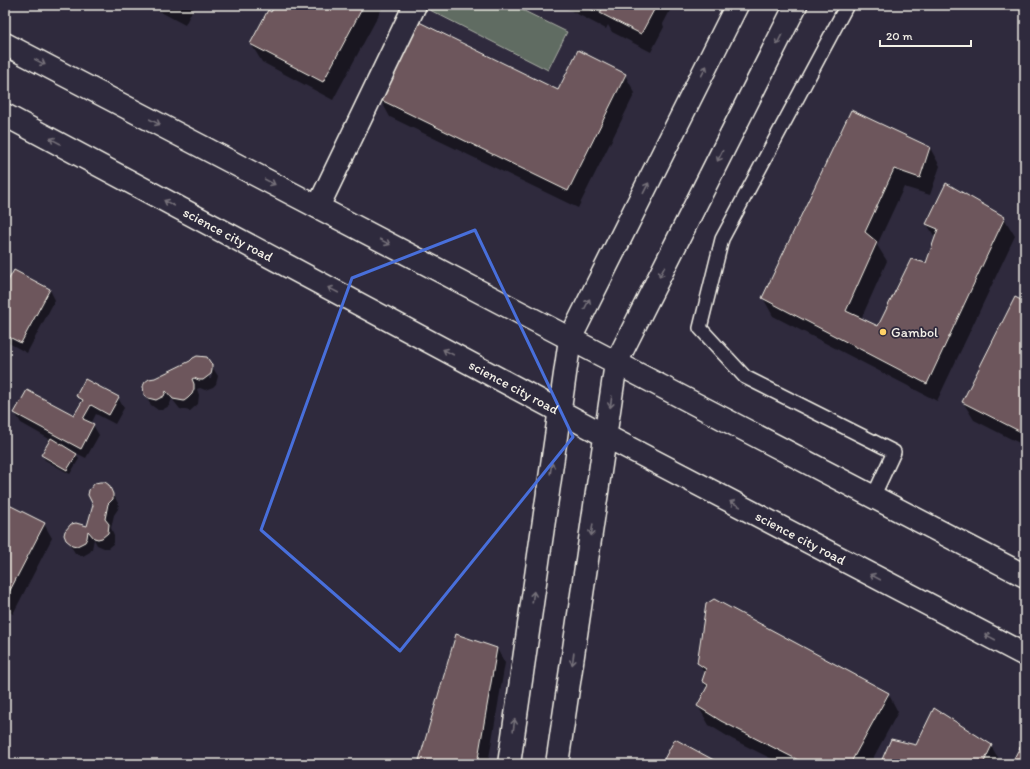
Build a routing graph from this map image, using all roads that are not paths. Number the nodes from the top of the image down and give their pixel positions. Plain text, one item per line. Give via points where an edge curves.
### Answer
1 (415, 5) edge
2 (738, 5) edge
3 (796, 5) edge
4 (847, 5) edge
5 (5, 44) edge
6 (5, 115) edge
7 (318, 208) junction
8 (570, 339) junction
9 (616, 363) junction
10 (559, 412) junction
11 (606, 436) junction
12 (873, 497) junction
13 (1025, 576) edge
14 (1025, 655) edge
15 (509, 764) edge
16 (557, 764) edge

1 - 7 main road
8 -> 2 main road
3 -> 9 main road
4 - 12 lane via 722,239 700,328 745,377 894,452
5 -> 7 main road
10 -> 6 main road, science city road
7 -> 8 main road
8 - 9 main road
8 - 10 main road
9 -> 11 main road
9 - 12 main road
10 - 11 main road, science city road
15 -> 10 main road
14 -> 11 main road, science city road
11 -> 16 main road
12 - 13 main road

